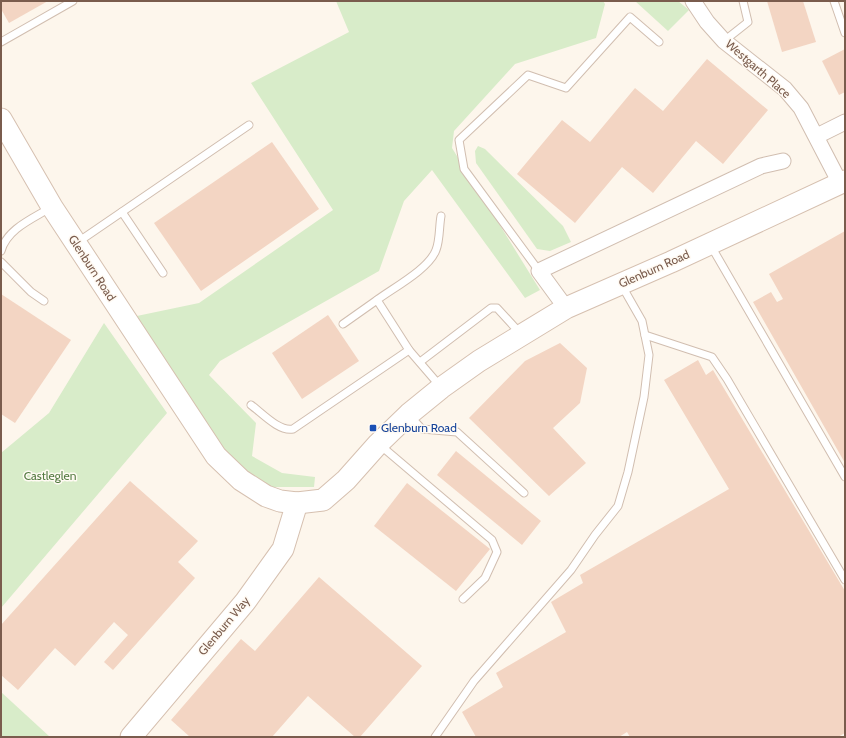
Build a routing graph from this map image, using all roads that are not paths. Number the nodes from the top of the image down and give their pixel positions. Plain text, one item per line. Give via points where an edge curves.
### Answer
1 (73, 1) edge
2 (693, 1) edge
3 (743, 1) edge
4 (834, 1) edge
5 (845, 33) edge
6 (724, 40) junction
7 (1, 42) edge
8 (659, 42) dead end
9 (1, 119) edge
10 (845, 122) edge
11 (249, 125) dead end
12 (817, 136) junction
13 (783, 161) dead end
14 (842, 182) edge
15 (52, 207) junction
16 (122, 212) junction
17 (441, 216) dead end
18 (76, 243) junction
19 (710, 244) junction
20 (1, 251) edge
21 (1, 262) edge
22 (539, 271) junction
23 (163, 273) dead end
24 (621, 284) junction
25 (377, 300) junction
26 (44, 301) dead end
27 (566, 308) junction
28 (343, 324) dead end
29 (522, 335) junction
30 (646, 335) junction
31 (409, 350) junction
32 (420, 362) junction
33 (442, 388) junction
34 (251, 405) dead end
35 (409, 414) junction
36 (378, 444) junction
37 (845, 478) edge
38 (524, 493) dead end
39 (296, 503) junction
40 (845, 580) edge
41 (463, 599) dead end
42 (131, 737) edge
43 (435, 737) edge

1 - 7 lane
2 - 6 street, Westgarth Place via 707,22
3 - 6 lane via 748,22
4 - 5 lane
6 - 12 street, Westgarth Place via 785,89 801,108
8 - 22 lane via 630,17 566,88 528,75 459,140 464,169
9 - 15 street, Glenburn Road
10 - 12 street
11 - 16 lane
12 - 14 street, Westgarth Place
13 - 22 street via 761,166
14 - 19 street, Glenburn Road
15 - 18 street, Glenburn Road
15 - 20 lane via 18,227 4,240
16 - 18 lane
16 - 23 lane
17 - 25 lane via 436,250 431,259
18 - 39 street, Glenburn Road via 216,456 241,480 266,496
19 - 24 street, Glenburn Road
19 - 37 lane
21 - 26 lane via 31,292
22 - 27 street
24 - 27 street, Glenburn Road
24 - 30 lane via 642,321
25 - 28 lane
25 - 31 lane
27 - 29 street, Glenburn Road
29 - 32 lane via 497,308 492,308
29 - 33 street, Glenburn Road via 479,361
30 - 40 lane via 712,357
30 - 43 lane via 649,355 644,398 618,506 571,570 474,681
31 - 32 lane
31 - 34 lane via 293,429 280,427
32 - 33 lane
33 - 35 street, Glenburn Road
35 - 36 street, Glenburn Road
35 - 38 lane via 422,429 457,432
36 - 39 street, Glenburn Road via 324,500
36 - 41 lane via 492,540 497,552 485,578
39 - 42 street, Glenburn Way via 283,549 245,602

